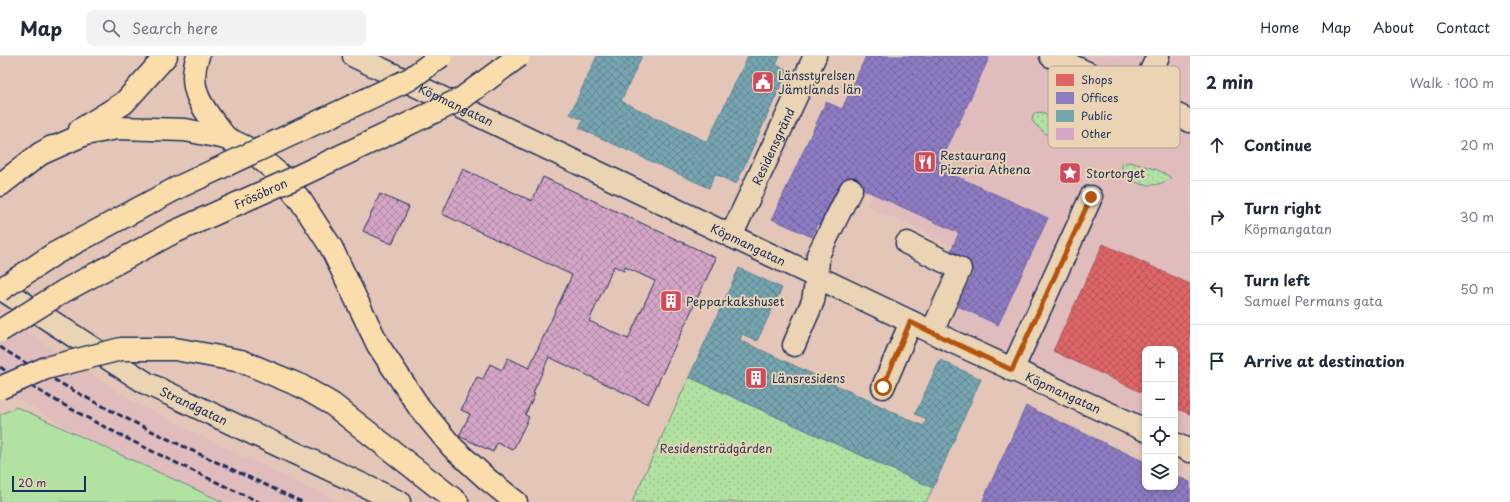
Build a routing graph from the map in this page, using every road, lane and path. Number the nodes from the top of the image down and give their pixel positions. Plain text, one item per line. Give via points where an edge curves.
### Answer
1 (166, 56) edge
2 (198, 56) edge
3 (354, 56) edge
4 (441, 56) edge
5 (519, 56) edge
6 (815, 56) edge
7 (1051, 56) edge
8 (1158, 56) edge
9 (1072, 66) edge
10 (1153, 66) edge
11 (1180, 116) edge
12 (1190, 121) edge
13 (226, 138) junction
14 (40, 154) junction
15 (0, 185) edge
16 (851, 189) dead end
17 (1091, 197) dead end
18 (731, 236) junction
19 (907, 243) dead end
20 (817, 277) junction
21 (0, 289) edge
22 (910, 322) junction
23 (0, 331) edge
24 (932, 332) junction
25 (794, 345) dead end
26 (1012, 370) junction
27 (883, 387) dead end
28 (0, 388) edge
29 (1142, 429) edge
30 (1178, 445) edge
31 (1190, 451) edge
32 (399, 502) edge
33 (457, 502) edge
34 (516, 502) edge

1 - 14 main road via 124,103
2 - 13 main road via 194,66 194,86 200,104
3 - 18 street, Köpmangatan
4 - 21 main road, bridge via 410,79 177,188 54,254
5 - 23 main road, Frösöbron, bridge via 461,99 172,233 64,291
6 - 18 street, Residensgränd
7 - 9 street
8 - 10 street
11 - 12 street
13 - 14 main road via 185,130 117,128 85,134
13 - 34 main road via 249,149 279,174 301,201 332,247 378,345 419,407 452,447 486,479
14 - 15 main road
16 - 20 street via 818,255
17 - 26 street
18 - 20 street, Köpmangatan
19 - 24 street via 960,269
20 - 22 street, Köpmangatan
20 - 25 street via 813,301
21 - 32 street, Strandgatan via 146,383
22 - 24 street, Köpmangatan
22 - 27 street
24 - 26 street, Köpmangatan
26 - 29 street, Köpmangatan
28 - 33 main road, bridge via 46,368 121,349 175,349 241,361 301,386 332,404
30 - 31 street

